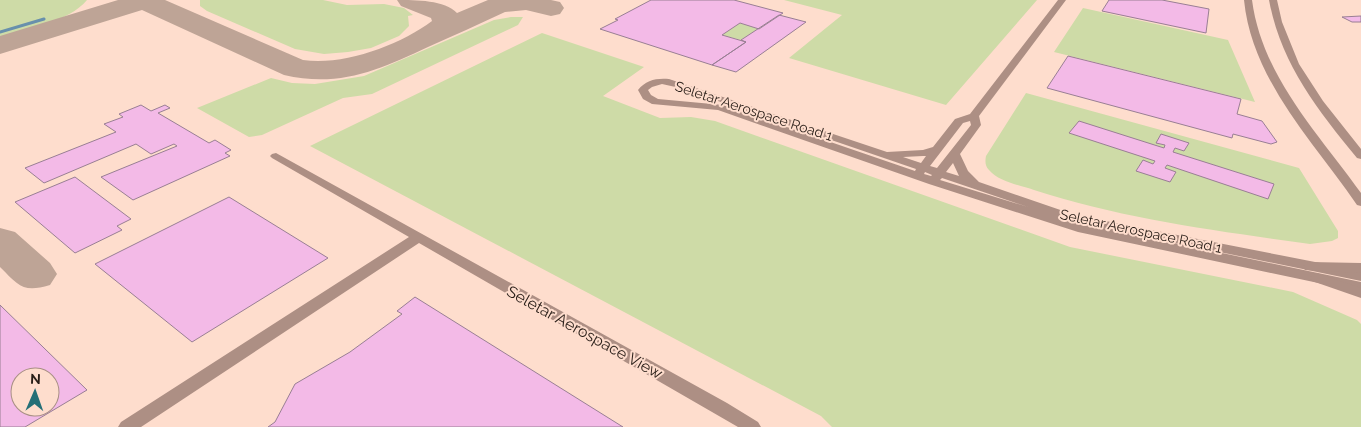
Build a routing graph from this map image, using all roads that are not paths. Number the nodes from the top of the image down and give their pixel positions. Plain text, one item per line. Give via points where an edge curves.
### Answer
1 (1062, 0) edge
2 (1248, 0) edge
3 (1272, 0) edge
4 (974, 116) junction
5 (777, 122) junction
6 (938, 149) junction
7 (875, 152) junction
8 (954, 154) junction
9 (276, 156) dead end
10 (1361, 156) edge
11 (920, 172) junction
12 (936, 177) junction
13 (981, 188) junction
14 (1361, 202) edge
15 (418, 237) junction
16 (1361, 268) edge
17 (1314, 272) junction
18 (1361, 276) edge
19 (1361, 288) edge
20 (1361, 293) edge
21 (126, 427) edge
22 (752, 427) edge

1 - 4 street
2 - 14 street via 1254,32 1271,71
3 - 10 street via 1284,44 1313,94
4 - 6 street via 959,121
4 - 8 street via 976,125
5 - 5 street, Seletar Aerospace Road 1 via 719,107 656,102 643,90 653,82 669,83
5 - 7 street, Seletar Aerospace Road 1
5 - 11 street, Seletar Aerospace Road 1
6 - 7 street via 908,154
6 - 11 street
7 - 11 street, Seletar Aerospace Road 1
8 - 12 street
8 - 13 street via 963,173
9 - 15 street, Seletar Aerospace View
11 - 12 street, Seletar Aerospace Road 1
12 - 13 street, Seletar Aerospace Road 1
12 - 17 street, Seletar Aerospace Road 1 via 1082,229
13 - 17 street, Seletar Aerospace Road 1 via 1072,218
15 - 21 street
15 - 22 street, Seletar Aerospace View
16 - 17 street
17 - 18 street, Seletar Aerospace Road 1
17 - 19 street, Seletar Aerospace Road 1
17 - 20 street

